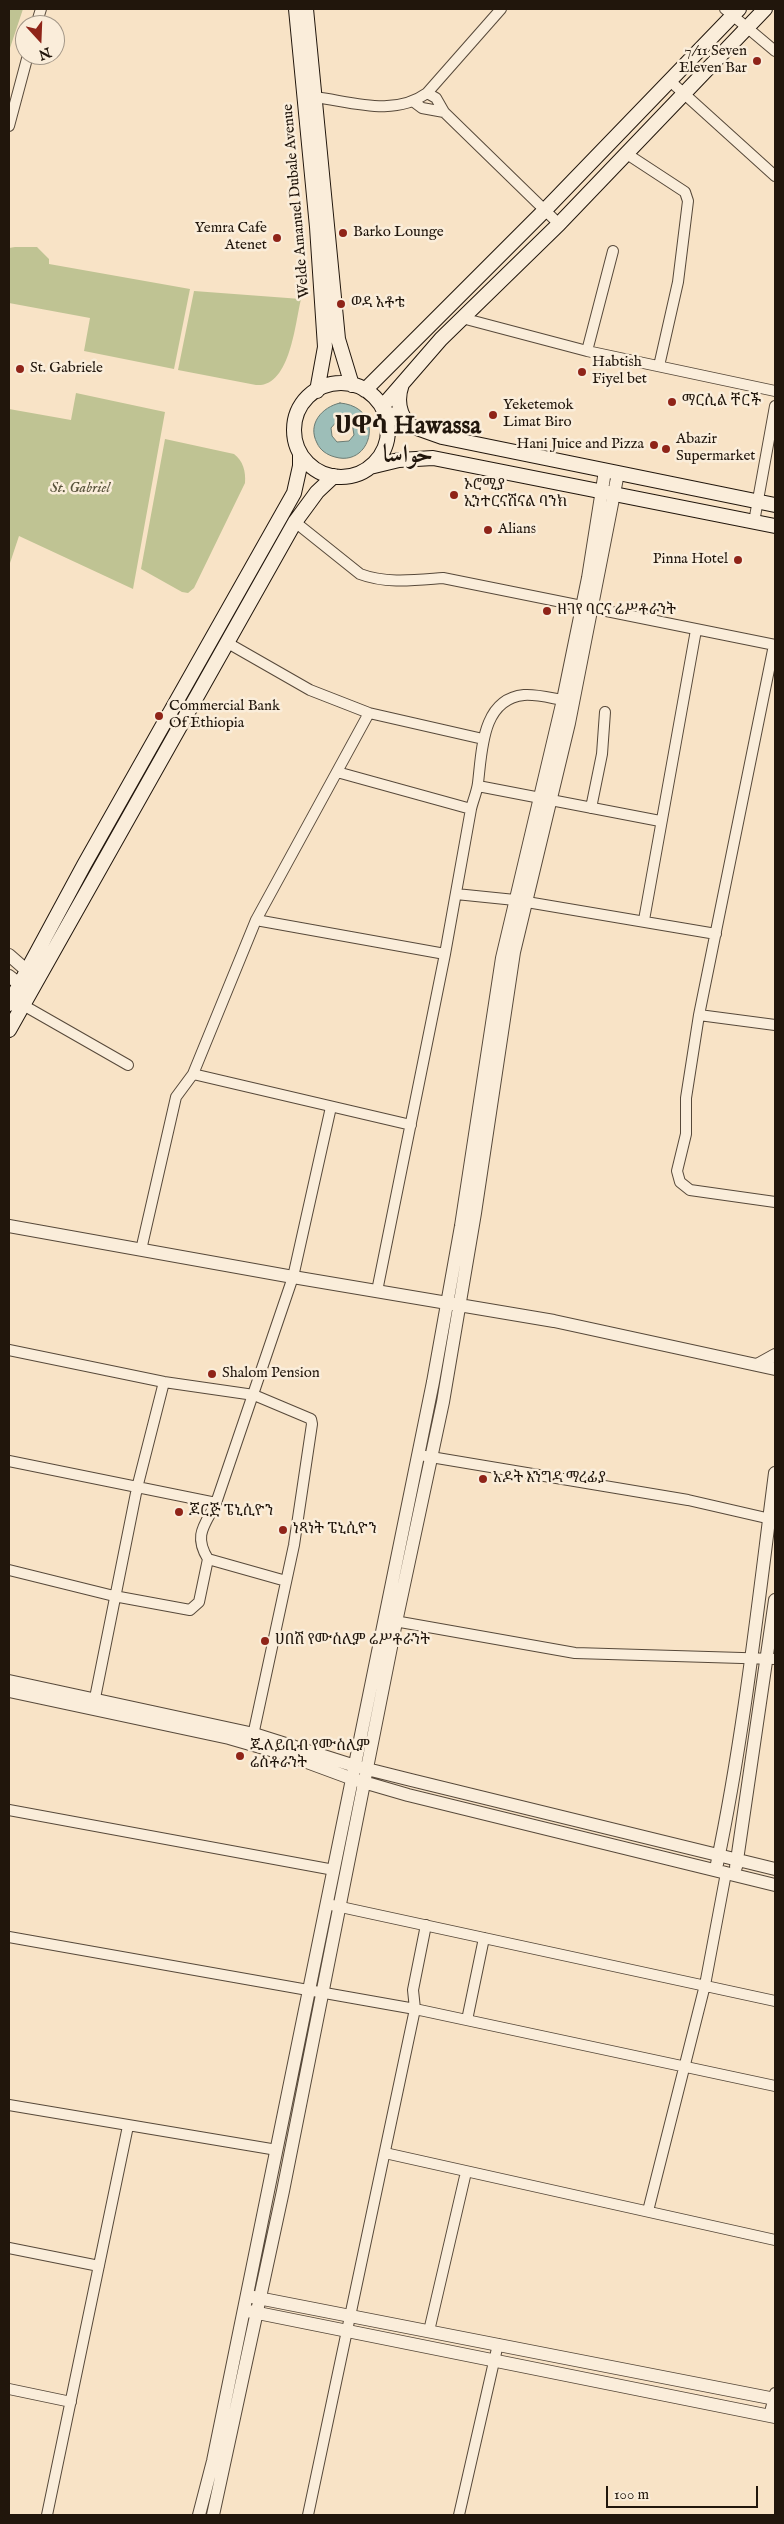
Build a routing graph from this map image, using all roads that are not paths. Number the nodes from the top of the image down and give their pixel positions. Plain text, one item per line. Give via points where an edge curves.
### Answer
1 (296, 9) edge
2 (306, 9) edge
3 (502, 9) edge
4 (765, 9) edge
5 (732, 11) edge
6 (747, 28) junction
7 (775, 51) edge
8 (25, 65) edge
9 (670, 80) junction
10 (427, 93) junction
11 (685, 94) junction
12 (315, 97) junction
13 (414, 102) junction
14 (444, 112) junction
15 (9, 126) edge
16 (627, 154) junction
17 (775, 176) edge
18 (544, 211) junction
19 (559, 224) junction
20 (613, 251) dead end
21 (462, 318) junction
22 (587, 351) junction
23 (659, 366) junction
24 (403, 380) junction
25 (358, 387) junction
26 (316, 391) junction
27 (775, 391) edge
28 (775, 406) edge
29 (383, 409) junction
30 (410, 426) junction
31 (300, 453) junction
32 (370, 467) junction
33 (612, 472) junction
34 (334, 476) junction
35 (608, 492) junction
36 (757, 502) junction
37 (775, 505) edge
38 (295, 522) junction
39 (754, 522) junction
40 (775, 526) edge
41 (587, 608) junction
42 (696, 630) junction
43 (226, 642) junction
44 (774, 645) edge
45 (563, 700) junction
46 (604, 712) dead end
47 (369, 713) junction
48 (483, 739) junction
49 (336, 772) junction
50 (478, 786) junction
51 (544, 798) junction
52 (591, 808) junction
53 (471, 809) junction
54 (660, 821) junction
55 (456, 894) junction
56 (520, 901) junction
57 (256, 920) junction
58 (644, 920) junction
59 (716, 934) junction
60 (445, 954) junction
61 (9, 956) edge
62 (32, 975) junction
63 (19, 984) edge
64 (16, 1005) edge
65 (699, 1015) junction
66 (775, 1025) edge
67 (9, 1030) edge
68 (128, 1065) dead end
69 (193, 1074) junction
70 (331, 1107) junction
71 (411, 1125) junction
72 (775, 1202) edge
73 (9, 1226) edge
74 (141, 1250) junction
75 (293, 1278) junction
76 (377, 1292) junction
77 (453, 1305) junction
78 (9, 1350) edge
79 (775, 1355) edge
80 (766, 1367) edge
81 (775, 1377) edge
82 (164, 1382) junction
83 (254, 1395) junction
84 (418, 1455) junction
85 (431, 1457) junction
86 (9, 1461) edge
87 (775, 1473) edge
88 (137, 1488) junction
89 (216, 1503) junction
90 (772, 1519) edge
91 (208, 1559) junction
92 (9, 1570) edge
93 (286, 1581) junction
94 (114, 1596) junction
95 (775, 1600) edge
96 (390, 1620) junction
97 (750, 1658) junction
98 (771, 1659) edge
99 (9, 1681) edge
100 (9, 1691) edge
101 (95, 1698) junction
102 (252, 1739) junction
103 (355, 1766) junction
104 (368, 1769) junction
105 (359, 1781) junction
106 (9, 1810) edge
107 (560, 1817) junction
108 (556, 1832) junction
109 (719, 1855) junction
110 (738, 1859) junction
111 (775, 1869) edge
112 (334, 1870) junction
113 (725, 1873) junction
114 (775, 1885) edge
115 (332, 1905) junction
116 (426, 1925) junction
117 (9, 1937) edge
118 (484, 1938) junction
119 (705, 1986) junction
120 (309, 1990) junction
121 (323, 1992) junction
122 (775, 2001) edge
123 (414, 2009) junction
124 (467, 2020) junction
125 (684, 2067) junction
126 (775, 2086) edge
127 (9, 2105) edge
128 (128, 2126) junction
129 (277, 2150) junction
130 (385, 2154) junction
131 (466, 2172) junction
132 (648, 2211) junction
133 (775, 2240) edge
134 (9, 2248) edge
135 (99, 2266) junction
136 (246, 2296) junction
137 (259, 2298) junction
138 (243, 2310) junction
139 (256, 2313) junction
140 (350, 2316) junction
141 (346, 2331) junction
142 (429, 2331) junction
143 (498, 2344) junction
144 (494, 2360) junction
145 (593, 2362) junction
146 (591, 2380) junction
147 (9, 2389) edge
148 (775, 2397) edge
149 (71, 2402) junction
150 (772, 2416) edge
151 (459, 2514) edge
152 (47, 2515) edge
153 (199, 2515) edge
154 (213, 2515) edge
155 (308, 2515) edge
156 (470, 2515) edge

1 - 26 main road, Welde Amanuel Dubale Avenue via 326,347
2 - 12 main road
3 - 10 street
4 - 6 main road
5 - 6 street
5 - 9 main road
6 - 7 street
6 - 11 main road
8 - 15 street
9 - 11 street
9 - 18 main road
10 - 13 street
10 - 14 street via 436,98
11 - 16 main road
11 - 17 street
12 - 13 street via 388,107
12 - 25 main road via 338,339
13 - 14 street via 422,108
14 - 18 street
16 - 19 main road
16 - 23 street via 685,192 688,200 678,282
18 - 19 street
18 - 25 main road
19 - 21 main road
20 - 22 street
21 - 22 street
21 - 24 main road
22 - 23 street
23 - 27 street
24 - 29 main road
24 - 30 main road via 399,406
25 - 26 main road via 334,384
25 - 29 main road
26 - 31 main road via 303,402 296,418 294,436
28 - 36 street
29 - 30 main road
29 - 32 main road via 388,437 382,454
30 - 33 main road via 442,437
31 - 34 main road via 314,469
31 - 62 main road via 294,493
32 - 34 main road via 353,475
32 - 35 main road via 399,460 433,458
33 - 35 street
33 - 36 main road
34 - 38 main road via 317,492
35 - 39 main road
35 - 41 street
36 - 37 main road
36 - 39 street
38 - 41 street via 366,577 390,580 443,578
38 - 43 main road
39 - 40 main road
41 - 42 street
41 - 45 street
41 - 51 street
42 - 44 street
42 - 54 street
43 - 47 street via 310,690
43 - 62 main road
44 - 59 street
45 - 48 street via 526,694 513,697 502,703 491,717
45 - 51 street
46 - 52 street via 602,754
47 - 48 street
47 - 49 street
48 - 50 street
49 - 53 street
49 - 57 street
50 - 51 street
50 - 53 street
51 - 52 street
51 - 56 street
52 - 54 street
53 - 55 street
54 - 58 street
55 - 56 street
55 - 60 street
56 - 58 street
56 - 77 street via 488,1037
57 - 60 street
57 - 69 street
58 - 59 street
59 - 65 street
60 - 71 street
61 - 62 street
62 - 63 main road
63 - 64 main road
64 - 67 main road
64 - 68 street
65 - 66 street
65 - 72 street via 678,1178 685,1187 696,1192 749,1196
69 - 70 street
69 - 74 street via 176,1097 172,1109
70 - 71 street
70 - 75 street
71 - 76 street
73 - 74 street
74 - 75 street
75 - 76 street
75 - 83 street
76 - 77 street
77 - 80 street via 554,1321
77 - 84 street
77 - 85 street
78 - 82 street
79 - 80 street
80 - 81 street
82 - 83 street
82 - 88 street
83 - 89 street
83 - 93 street via 309,1417 312,1424
84 - 85 street
84 - 96 street
85 - 90 street via 688,1500
85 - 96 street
86 - 88 street
87 - 90 street
88 - 89 street
88 - 94 street
89 - 91 street via 201,1532 202,1550
90 - 97 street
91 - 93 street
91 - 94 street via 199,1602 193,1609
92 - 94 street
93 - 102 street
94 - 101 street
95 - 98 street
96 - 97 street via 575,1653
96 - 103 street
96 - 104 street
97 - 98 street
97 - 109 street via 738,1754
98 - 110 street
99 - 101 street
100 - 102 street
101 - 102 street
102 - 103 street
102 - 105 street
103 - 104 street
103 - 105 street
104 - 105 street
104 - 107 street
105 - 108 street
105 - 112 street
105 - 115 street
106 - 112 street
107 - 108 street
107 - 109 street
108 - 113 street
109 - 110 street
109 - 113 street
110 - 111 street
110 - 113 street
112 - 115 street
113 - 114 street
113 - 119 street
115 - 116 street
115 - 120 street
115 - 121 street
116 - 118 street
116 - 123 street via 413,1990
117 - 120 street
118 - 119 street
118 - 124 street
119 - 122 street
119 - 125 street
120 - 121 street
120 - 129 street
121 - 123 street
121 - 137 street
123 - 124 street
123 - 130 street
124 - 125 street
125 - 126 street
125 - 132 street
127 - 128 street
128 - 129 street
128 - 135 street
129 - 136 street
130 - 131 street
130 - 140 street
131 - 132 street
131 - 142 street
132 - 133 street
134 - 135 street
135 - 149 street
136 - 137 street
136 - 138 street
137 - 139 street
137 - 140 street
138 - 139 street
138 - 153 street
139 - 141 street
139 - 154 street
140 - 141 street
140 - 142 street
141 - 144 street
141 - 155 street
142 - 143 street
143 - 144 street
143 - 145 street
144 - 146 street
144 - 151 street
145 - 146 street
145 - 148 street
146 - 150 street
147 - 149 street
148 - 150 street
149 - 152 street
151 - 156 street

